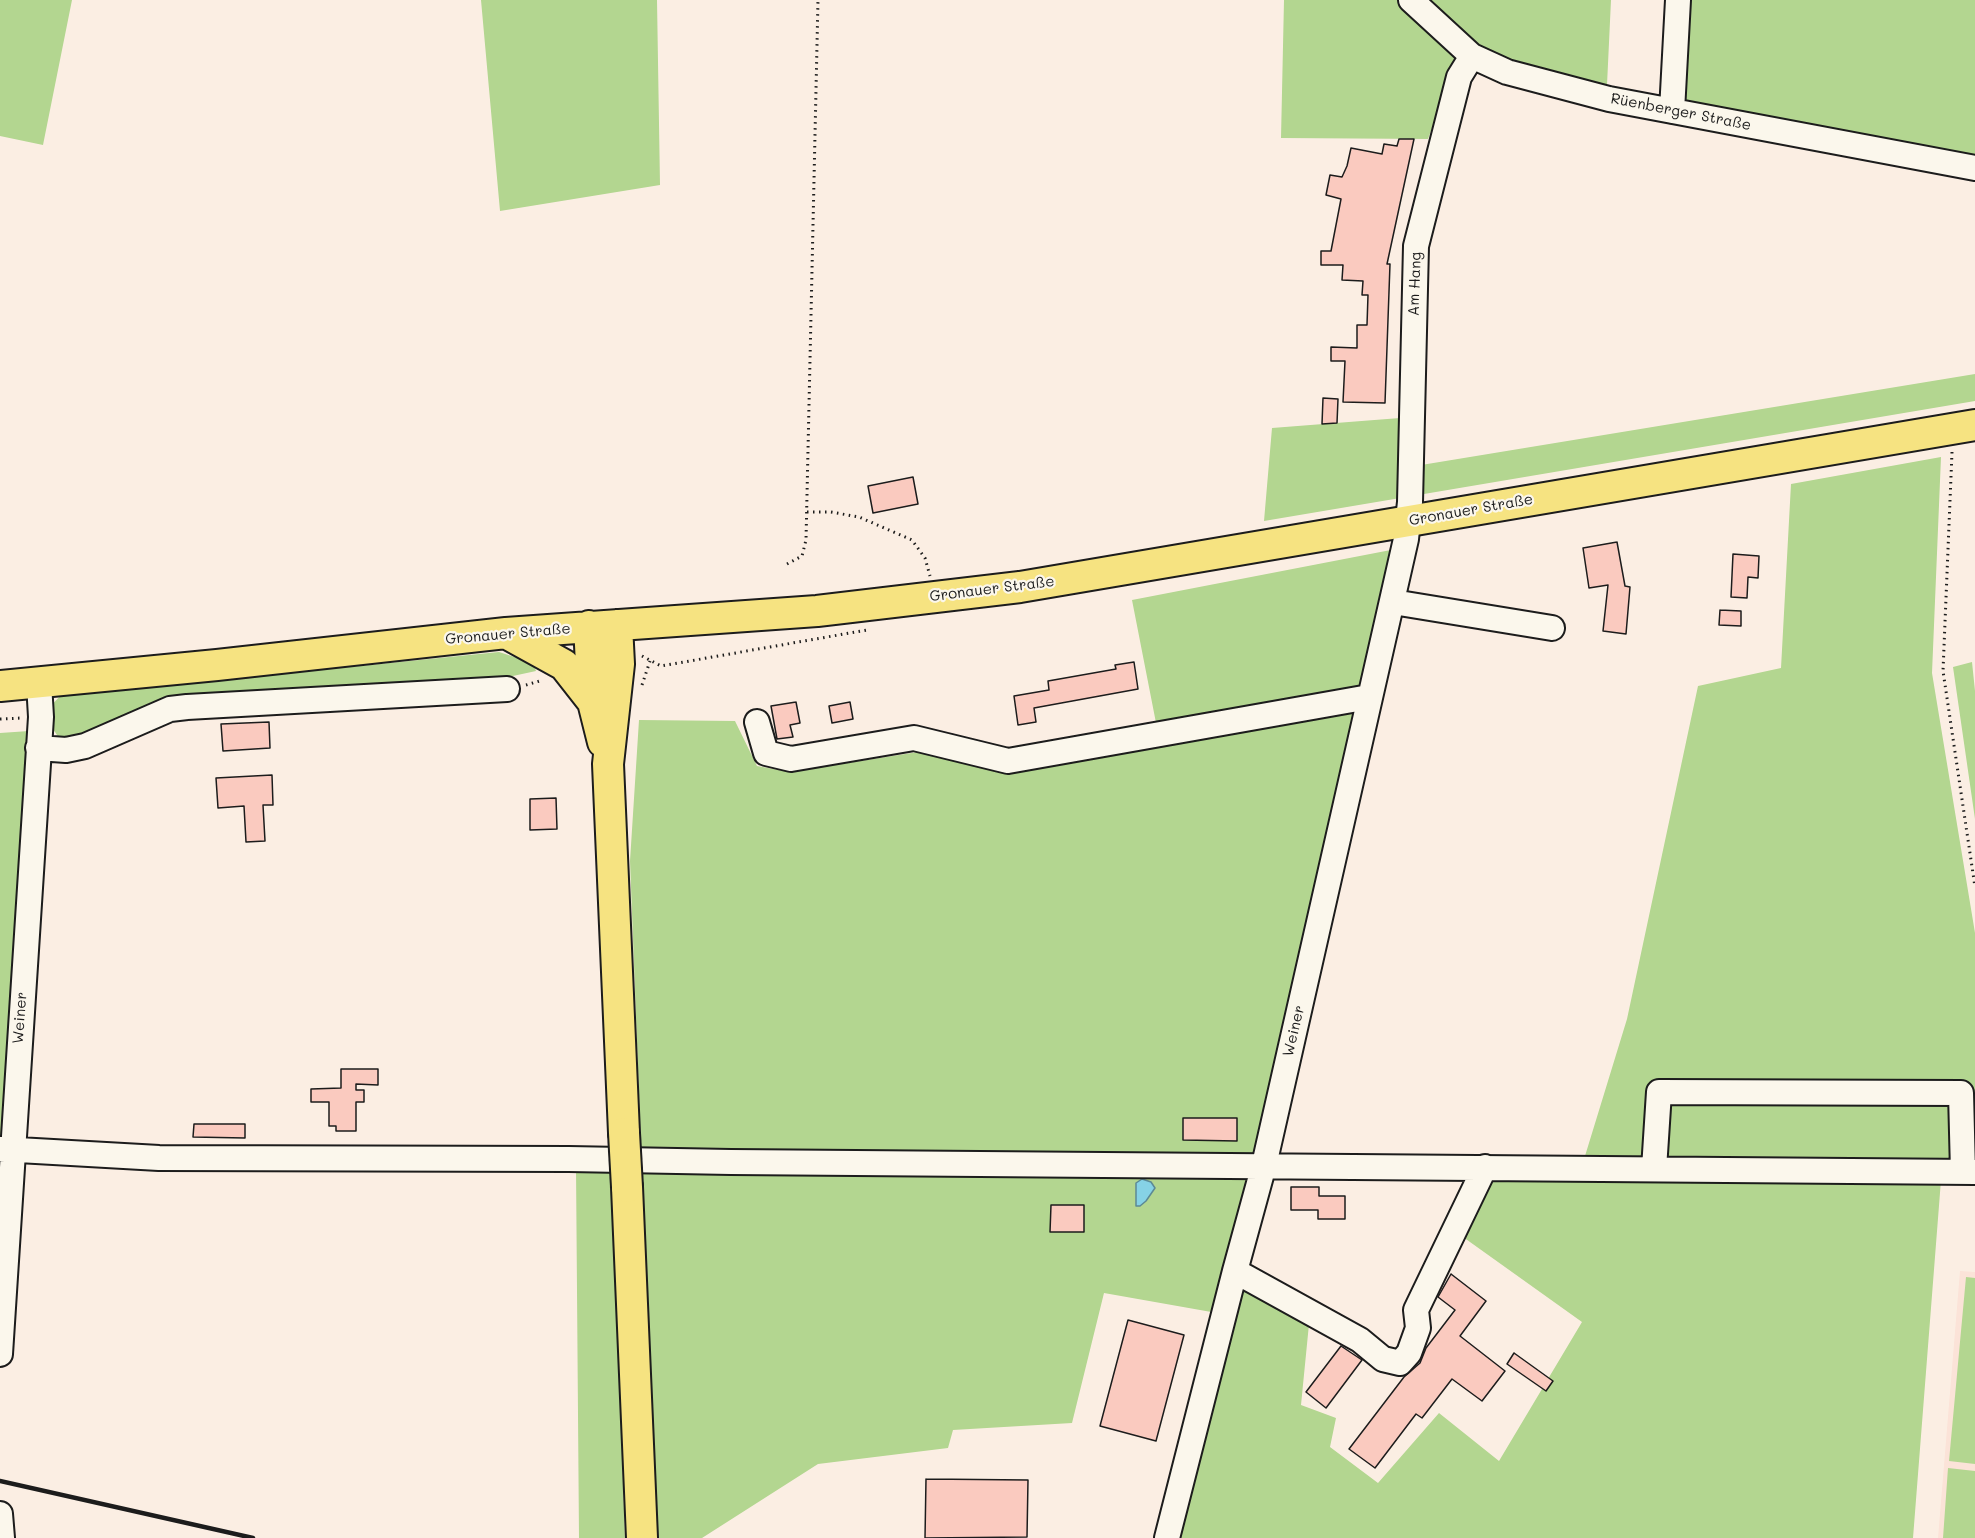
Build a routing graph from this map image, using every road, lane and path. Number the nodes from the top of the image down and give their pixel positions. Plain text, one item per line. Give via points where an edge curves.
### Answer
1 (818, 0) edge
2 (1411, 0) edge
3 (1678, 0) edge
4 (1472, 56) junction
5 (1672, 111) junction
6 (1975, 168) edge
7 (1964, 427) edge
8 (807, 512) junction
9 (1408, 520) junction
10 (787, 564) dead end
11 (922, 579) dead end
12 (1393, 602) junction
13 (603, 626) junction
14 (1552, 628) dead end
15 (507, 633) junction
16 (39, 683) junction
17 (0, 686) edge
18 (507, 689) dead end
19 (1369, 697) junction
20 (593, 702) junction
21 (757, 722) dead end
22 (38, 748) junction
23 (608, 764) junction
24 (1975, 887) edge
25 (6, 1150) edge
26 (1264, 1165) junction
27 (1485, 1167) junction
28 (1654, 1169) junction
29 (1969, 1172) edge
30 (1235, 1271) junction
31 (0, 1354) edge
32 (0, 1514) edge
33 (2, 1538) edge
34 (642, 1538) edge
35 (1167, 1538) edge

1 - 8 path
2 - 4 street, Rüenberger Straße
3 - 5 street
4 - 5 street, Rüenberger Straße via 1507,72
4 - 9 street, Am Hang via 1459,77 1416,246
5 - 6 street, Rüenberger Straße
7 - 9 main road, Gronauer Straße
7 - 24 path via 1943,671
8 - 10 path via 802,556
8 - 11 path via 859,517 912,540 925,558 931,579
9 - 12 street, Weiner
9 - 13 main road, Gronauer Straße via 1020,587 817,611
12 - 14 street
12 - 19 street, Weiner
13 - 15 main road, Gronauer Straße
13 - 20 main road
13 - 23 main road via 619,664
15 - 16 main road, Gronauer Straße
15 - 20 main road via 564,665
16 - 17 main road, Gronauer Straße
16 - 22 street, Weiner
18 - 22 street via 171,709 85,746 66,750
19 - 21 street via 1008,761 914,738 791,759 766,753
19 - 26 street, Weiner
20 - 23 main road
22 - 25 street, Weiner
23 - 34 main road, bridge
25 - 26 street via 159,1158
25 - 31 street, Weiner
26 - 27 street
26 - 30 street, Weiner
27 - 28 street
27 - 30 street via 1416,1310 1418,1328 1409,1353 1400,1362 1383,1359 1360,1340
28 - 29 street
28 - 29 street via 1659,1092 1961,1093
30 - 35 street, Weiner
32 - 33 street

